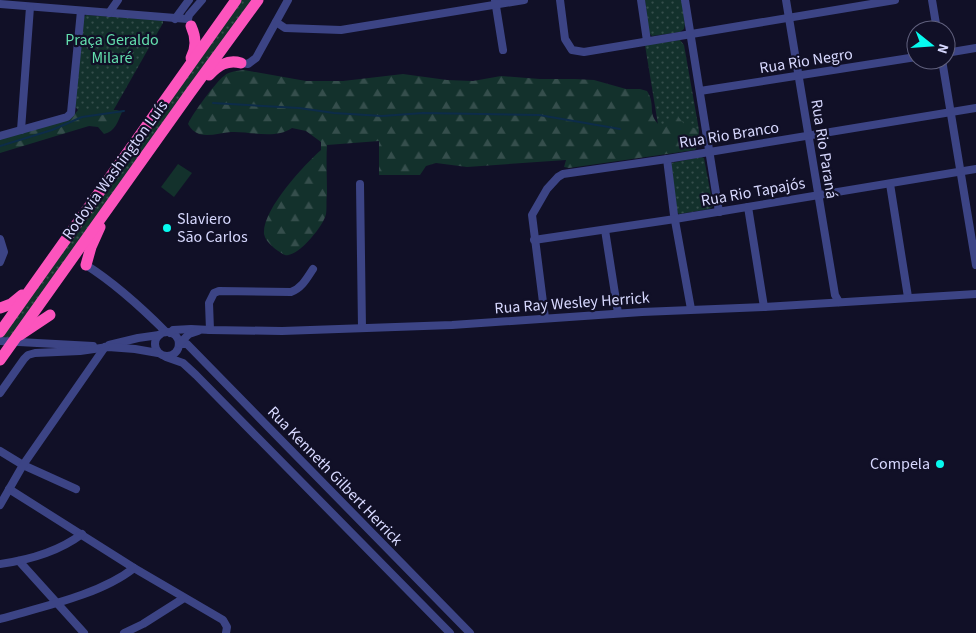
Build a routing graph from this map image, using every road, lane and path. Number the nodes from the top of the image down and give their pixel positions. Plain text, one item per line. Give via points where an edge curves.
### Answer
1 (118, 0) edge
2 (189, 0) edge
3 (202, 0) edge
4 (258, 0) edge
5 (288, 0) edge
6 (524, 0) edge
7 (560, 0) edge
8 (641, 0) edge
9 (685, 0) edge
10 (786, 0) edge
11 (895, 0) edge
12 (932, 0) edge
13 (235, 1) edge
14 (10, 2) edge
15 (496, 2) edge
16 (0, 4) edge
17 (30, 7) junction
18 (81, 11) junction
19 (249, 12) junction
20 (109, 13) junction
21 (789, 18) junction
22 (175, 19) junction
23 (935, 20) edge
24 (276, 22) junction
25 (189, 23) junction
26 (690, 34) junction
27 (647, 41) junction
28 (976, 48) edge
29 (503, 50) dead end
30 (956, 51) edge
31 (906, 60) edge
32 (240, 63) junction
33 (944, 70) edge
34 (799, 76) junction
35 (174, 88) junction
36 (700, 91) junction
37 (190, 93) junction
38 (976, 108) edge
39 (951, 112) junction
40 (21, 130) junction
41 (0, 136) edge
42 (808, 136) junction
43 (709, 152) junction
44 (667, 159) junction
45 (976, 169) edge
46 (961, 171) junction
47 (360, 184) dead end
48 (890, 184) junction
49 (117, 195) junction
50 (818, 195) junction
51 (748, 207) junction
52 (719, 212) junction
53 (675, 219) junction
54 (605, 230) junction
55 (534, 240) junction
56 (1, 242) edge
57 (0, 262) edge
58 (976, 264) edge
59 (86, 265) joint
60 (313, 269) dead end
61 (32, 288) junction
62 (976, 294) edge
63 (908, 298) junction
64 (839, 302) junction
65 (764, 307) junction
66 (0, 308) edge
67 (691, 309) junction
68 (618, 313) junction
69 (50, 315) dead end
70 (545, 318) junction
71 (362, 328) junction
72 (207, 330) junction
73 (0, 332) edge
74 (165, 333) junction
75 (16, 338) junction
76 (0, 340) edge
77 (179, 344) junction
78 (106, 347) junction
79 (162, 355) junction
80 (0, 360) edge
81 (0, 393) edge
82 (0, 451) edge
83 (23, 465) junction
84 (9, 489) junction
85 (76, 490) dead end
86 (0, 505) edge
87 (82, 534) junction
88 (20, 561) junction
89 (0, 564) edge
90 (134, 568) junction
91 (184, 598) junction
92 (57, 603) junction
93 (0, 619) edge
94 (84, 633) edge
95 (124, 633) edge
96 (226, 633) edge
97 (450, 633) edge
98 (470, 633) edge

1 - 20 street
2 - 22 street
3 - 25 street via 189,15
4 - 19 highway, Rodovia Washington Luís
5 - 24 street
6 - 15 street
7 - 27 street via 564,31 572,50 584,52
8 - 27 street
9 - 26 street
10 - 21 street, Rua Rio Paraná
11 - 21 street
12 - 23 street
13 - 25 highway via 209,31 201,32
13 - 35 highway, Rodovia Washington Luís
14 - 16 street
14 - 17 street
15 - 24 street via 341,30 284,28
15 - 29 street
17 - 18 street
17 - 40 street
18 - 20 street
18 - 40 street via 72,108 67,117
19 - 32 highway via 232,46
19 - 37 highway, Rodovia Washington Luís
20 - 22 street
21 - 26 street
21 - 34 street, Rua Rio Paraná
22 - 25 street
24 - 32 street via 256,58 248,64
25 - 35 highway via 195,37 194,52
26 - 27 street
26 - 36 street
28 - 30 street
31 - 34 street, Rua Rio Negro
32 - 37 highway via 221,64
33 - 39 street
34 - 36 street, Rua Rio Negro
34 - 42 street, Rua Rio Paraná
35 - 61 highway, Rodovia Washington Luís
36 - 43 street
37 - 49 highway, Rodovia Washington Luís
38 - 39 street, Rua Rio Branco
39 - 42 street, Rua Rio Branco
39 - 46 street
40 - 41 street
42 - 43 street, Rua Rio Branco
42 - 50 street, Rua Rio Paraná
43 - 44 street, Rua Rio Branco
43 - 52 street
44 - 53 street
44 - 55 street, Rua Rio Branco via 571,172 558,177 532,216
45 - 46 street, Rua Rio Tapajós
46 - 48 street, Rua Rio Tapajós
46 - 58 street
47 - 71 street
48 - 50 street, Rua Rio Tapajós
48 - 63 street
49 - 59 highway via 105,215
49 - 75 highway, Rodovia Washington Luís
50 - 51 street, Rua Rio Tapajós
50 - 64 street, Rua Rio Paraná via 835,295
51 - 52 street, Rua Rio Tapajós
51 - 65 street
52 - 53 street, Rua Rio Tapajós
53 - 54 street, Rua Rio Tapajós
53 - 67 street
54 - 55 street, Rua Rio Tapajós
54 - 68 street
55 - 70 street, Rua Rio Branco
56 - 57 street via 3,257
59 - 74 street via 140,305
60 - 72 street via 303,285 291,292 214,293
61 - 66 highway
61 - 73 highway, Rodovia Washington Luís
62 - 63 street, Rua Ray Wesley Herrick
63 - 64 street, Rua Ray Wesley Herrick
64 - 65 street, Rua Ray Wesley Herrick
65 - 67 street, Rua Ray Wesley Herrick
67 - 68 street, Rua Ray Wesley Herrick
68 - 70 street, Rua Ray Wesley Herrick
69 - 75 highway
70 - 71 street, Rua Ray Wesley Herrick
71 - 72 street, Rua Ray Wesley Herrick
72 - 74 street, Rua Ray Wesley Herrick via 192,328
72 - 77 street via 189,334
74 - 77 street via 177,338
74 - 78 street, Rua Ray Wesley Herrick
74 - 79 street via 154,346
75 - 80 highway, Rodovia Washington Luís
76 - 78 street
77 - 79 street via 174,354
77 - 98 street, Rua Kenneth Gilbert Herrick via 187,344
78 - 79 street
78 - 81 street, Rua Ray Wesley Herrick via 28,355
78 - 83 street
79 - 97 street via 183,363 196,375
82 - 83 street
83 - 84 street
83 - 85 street
84 - 86 street
84 - 87 street
87 - 88 street via 66,546
87 - 90 street
88 - 89 street
88 - 92 street
90 - 91 street
90 - 92 street via 122,577
91 - 95 street
91 - 96 street via 223,620 228,627
92 - 93 street
92 - 94 street

